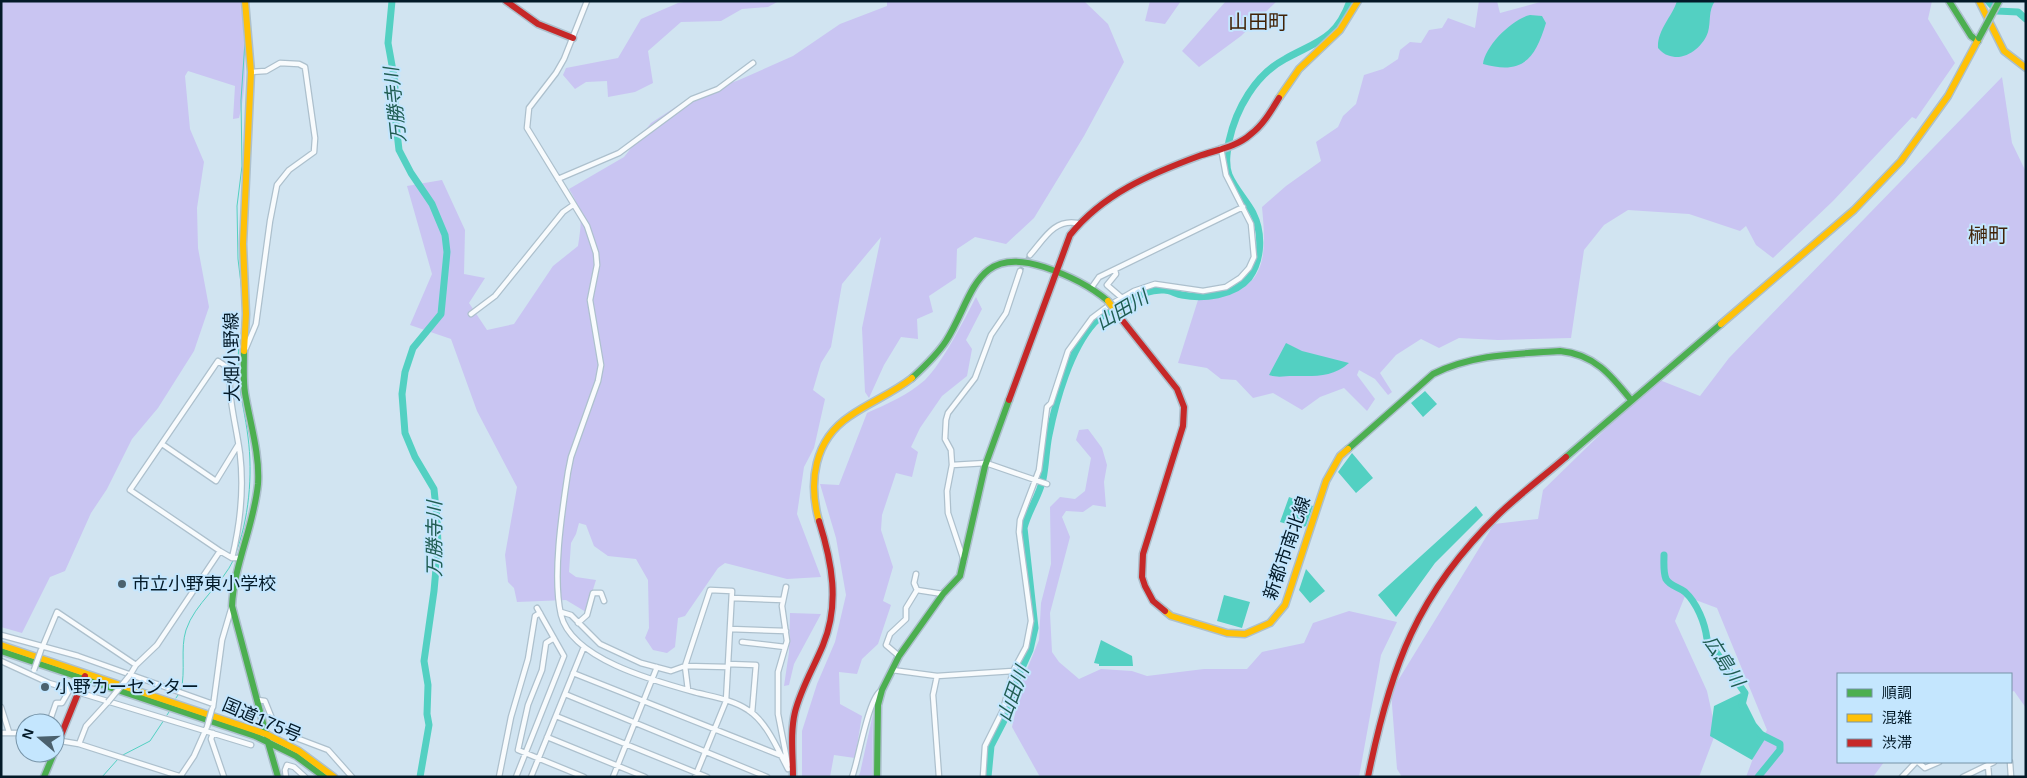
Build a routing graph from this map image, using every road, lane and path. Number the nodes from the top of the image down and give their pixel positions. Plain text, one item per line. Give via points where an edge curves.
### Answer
1 (245, 1) edge
2 (506, 1) edge
3 (587, 1) edge
4 (1358, 1) edge
5 (1949, 1) edge
6 (1979, 1) edge
7 (1999, 1) edge
8 (574, 38) junction
9 (1979, 39) junction
10 (753, 63) dead end
11 (2026, 68) edge
12 (251, 72) junction
13 (1224, 147) junction
14 (558, 179) junction
15 (573, 205) junction
16 (1243, 206) junction
17 (1077, 223) junction
18 (1030, 255) tunnel mouth
19 (1114, 270) junction
20 (1020, 271) tunnel mouth
21 (1056, 272) junction
22 (1092, 287) junction
23 (1122, 298) junction
24 (471, 314) dead end
25 (244, 351) junction
26 (1631, 400) junction
27 (162, 444) junction
28 (238, 444) junction
29 (986, 463) junction
30 (952, 465) junction
31 (1036, 481) junction
32 (1047, 484) dead end
33 (220, 551) junction
34 (232, 558) junction
35 (239, 558) junction
36 (964, 561) junction
37 (916, 574) dead end
38 (786, 587) dead end
39 (917, 590) junction
40 (943, 594) junction
41 (732, 598) junction
42 (783, 600) junction
43 (604, 601) dead end
44 (232, 606) junction
45 (537, 608) dead end
46 (561, 612) junction
47 (540, 613) junction
48 (578, 623) junction
49 (730, 629) junction
50 (786, 632) junction
51 (1, 635) edge
52 (554, 638) junction
53 (742, 642) dead end
54 (1, 645) edge
55 (785, 647) junction
56 (42, 648) junction
57 (583, 649) junction
58 (1, 652) edge
59 (899, 656) junction
60 (1, 661) edge
61 (136, 665) junction
62 (728, 665) junction
63 (685, 666) junction
64 (657, 667) junction
65 (892, 670) junction
66 (1013, 671) junction
67 (33, 673) junction
68 (573, 673) junction
69 (130, 675) junction
70 (85, 676) junction
71 (937, 676) junction
72 (653, 678) junction
73 (72, 690) junction
74 (688, 690) junction
75 (882, 690) junction
76 (565, 694) junction
77 (258, 700) junction
78 (726, 701) junction
79 (108, 702) junction
80 (643, 702) junction
81 (1, 707) edge
82 (213, 707) junction
83 (52, 713) edge
84 (752, 713) junction
85 (556, 716) junction
86 (65, 722) edge
87 (635, 723) junction
88 (206, 729) junction
89 (714, 730) junction
90 (9, 732) junction
91 (15, 733) edge
92 (213, 733) junction
93 (1, 734) edge
94 (547, 737) junction
95 (267, 738) junction
96 (65, 741) edge
97 (79, 744) junction
98 (626, 744) junction
99 (250, 745) dead end
100 (705, 752) junction
101 (525, 753) junction
102 (782, 756) junction
103 (539, 758) junction
104 (49, 763) edge
105 (1916, 763) edge
106 (1918, 763) edge
107 (1937, 763) edge
108 (1992, 763) edge
109 (2010, 763) edge
110 (618, 765) junction
111 (1988, 765) junction
112 (788, 769) junction
113 (753, 774) edge
114 (696, 775) edge
115 (181, 776) edge
116 (1966, 776) edge
117 (44, 777) edge
118 (224, 777) edge
119 (278, 777) edge
120 (286, 777) edge
121 (305, 777) edge
122 (324, 777) edge
123 (334, 777) edge
124 (352, 777) edge
125 (499, 777) edge
126 (516, 777) edge
127 (531, 777) edge
128 (584, 777) edge
129 (613, 777) edge
130 (645, 777) edge
131 (707, 777) edge
132 (767, 777) edge
133 (792, 777) edge
134 (852, 777) edge
135 (877, 777) edge
136 (939, 777) edge
137 (983, 777) edge
138 (1368, 777) edge
139 (1902, 777) edge
140 (1989, 777) edge
141 (2011, 777) edge

1 - 12 main road, 大畑小野線
2 - 8 main road via 538,24
3 - 8 street
4 - 13 main road via 1344,27 1299,70 1254,132
5 - 9 main road via 1971,36
6 - 11 main road via 2004,51
7 - 9 main road, bridge
8 - 14 street via 556,73 529,108 526,118 527,128
9 - 26 main road via 1948,96 1888,175 1854,210
10 - 14 street via 718,89 692,99 619,153
12 - 25 main road, 大畑小野線 via 242,244 246,314
12 - 25 street via 266,71 280,63 305,67 315,138 314,152 284,175 274,194 256,324
13 - 16 street via 1226,175
13 - 17 main road via 1135,183 1094,207
14 - 15 street
15 - 24 street via 495,296
15 - 46 street via 587,226 596,253 591,315 601,365 568,472 558,562
16 - 19 street
16 - 23 street via 1250,224 1254,257 1240,278 1226,287 1203,291 1155,284
17 - 18 street via 1066,221 1058,224
17 - 21 main road
19 - 22 street via 1099,277
19 - 23 street via 1116,274 1107,285
20 - 30 street via 1006,313 991,335 975,378 948,413 945,439
21 - 22 main road, 新都市南北線
21 - 29 main road
21 - 133 main road, 新都市南北線 via 1017,261 1002,263 986,271 965,295 948,337 938,352 904,384 846,417 822,448 812,484 831,568 833,609 828,633 797,703 793,724
22 - 26 main road, 新都市南北線, bridge via 1108,301 1177,389 1184,407 1183,426 1143,554 1145,586 1153,601 1171,616 1227,633 1253,631 1279,614 1289,596 1332,468 1350,446 1444,367 1470,359 1560,350 1574,352 1587,355 1600,364
23 - 31 street via 1092,318 1068,351 1047,407
25 - 35 main road, 大畑小野線 via 245,391 258,464 258,483 252,517
26 - 138 main road via 1500,513 1436,585 1411,628 1390,677
27 - 28 street via 216,481
27 - 28 street via 218,361 230,369 229,397
27 - 33 street via 130,490
28 - 34 street via 241,480 239,518
29 - 30 street
29 - 31 street
29 - 36 main road
30 - 36 street via 947,491 948,513
31 - 32 street
31 - 66 street via 1018,532 1031,621 1026,647
33 - 34 street
33 - 61 street via 157,646
34 - 35 street
35 - 44 main road, 大畑小野線
36 - 40 main road via 960,576
37 - 39 street via 914,583
38 - 42 street
39 - 40 street
39 - 59 street via 906,608 906,618 890,634 886,645
40 - 59 main road
41 - 42 street
41 - 49 street
41 - 63 street via 732,591 710,590
42 - 50 street
43 - 48 street via 601,593 593,592 587,615
44 - 77 main road, 大畑小野線
44 - 82 street via 222,640
45 - 47 street
46 - 48 street via 571,615
46 - 57 street via 574,640
47 - 52 street
47 - 125 street via 534,616 528,659 510,719
48 - 64 street via 600,644
49 - 50 street
49 - 62 street
50 - 55 street
51 - 56 street
52 - 101 street via 564,656
52 - 101 street via 546,643 542,670 528,705 518,750
53 - 55 street
54 - 70 main road, 国道175号
55 - 112 street via 778,672 778,714
56 - 61 street via 57,612
56 - 67 street, bridge
56 - 69 street via 78,656
57 - 68 street
57 - 72 street via 603,660
58 - 70 main road, 国道175号
59 - 65 main road
60 - 67 street
61 - 69 street
62 - 63 street
62 - 78 street
62 - 84 street via 756,665
63 - 64 street via 671,671
63 - 74 street
64 - 72 street
65 - 71 street
65 - 75 main road
66 - 71 street
66 - 137 street via 1003,710 985,746
67 - 73 street
68 - 76 street
68 - 80 street
69 - 79 street, bridge
69 - 82 street
70 - 86 main road
70 - 95 main road, 国道175号
71 - 136 street via 934,695
72 - 74 street
72 - 80 street
73 - 79 street, bridge
73 - 83 street via 62,703 56,703
74 - 78 street
75 - 134 street via 871,703 859,760
75 - 135 main road via 878,705
76 - 85 street
76 - 87 street
77 - 95 main road, 大畑小野線
77 - 124 street via 265,701 273,721 299,739 328,750
78 - 84 street
78 - 89 street
79 - 88 street
79 - 97 street via 86,726
80 - 87 street
80 - 89 street
81 - 90 street
82 - 88 street, bridge
84 - 102 street
85 - 94 street
85 - 98 street
87 - 98 street
87 - 100 street
88 - 92 street
88 - 115 street
89 - 100 street
89 - 102 street
90 - 91 street
90 - 93 street
92 - 99 street
92 - 118 street via 211,739
94 - 103 street
94 - 110 street
95 - 119 main road, 大畑小野線
95 - 122 main road, 国道175号
95 - 123 main road, 国道175号 via 299,751
96 - 97 street
97 - 115 street
98 - 110 street
98 - 114 street
100 - 113 street
100 - 114 street
101 - 103 street
101 - 126 street
102 - 112 street
103 - 127 street
103 - 128 street
104 - 117 main road
105 - 139 street
106 - 107 street via 1925,768
108 - 111 street
109 - 141 street
110 - 129 street
110 - 130 street
111 - 116 street
111 - 140 street
112 - 133 main road
113 - 132 street
114 - 131 street
120 - 121 street via 287,765

